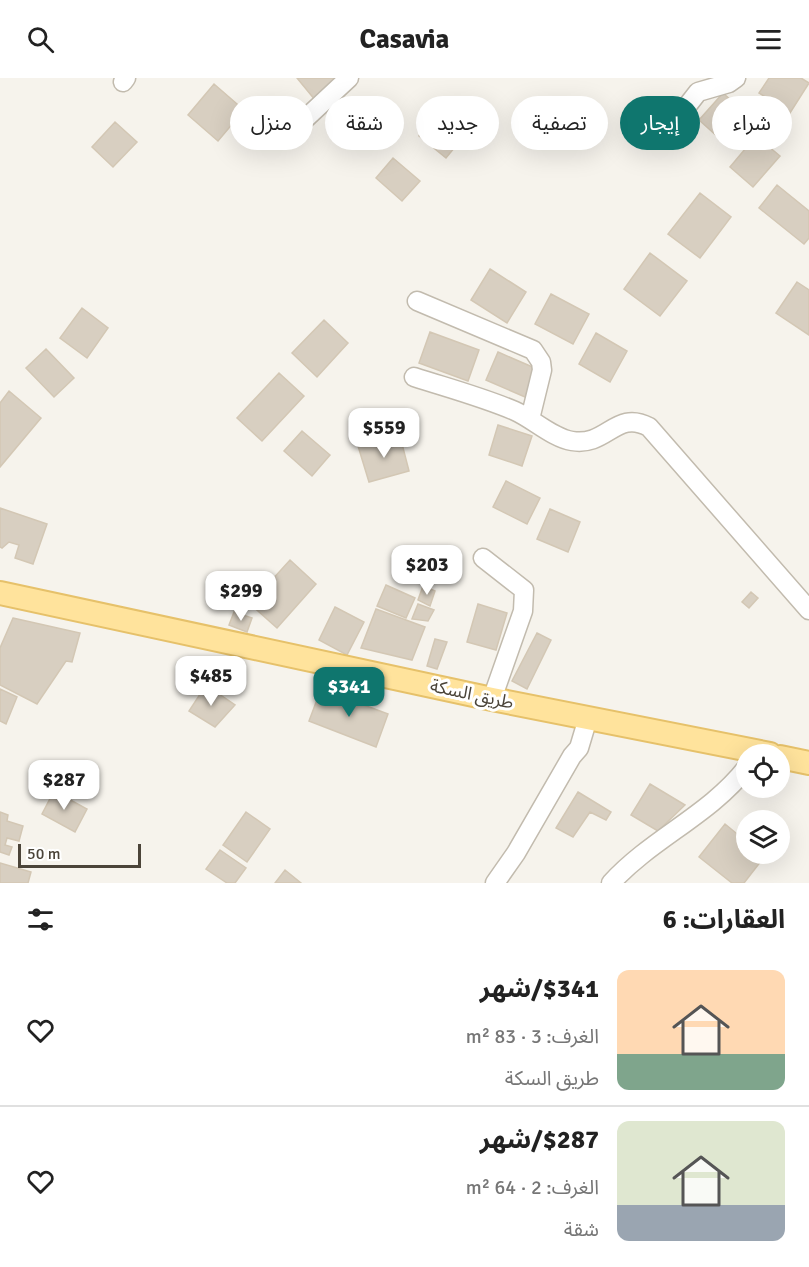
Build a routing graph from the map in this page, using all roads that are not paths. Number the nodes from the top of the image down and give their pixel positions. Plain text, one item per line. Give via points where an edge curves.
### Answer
1 (349, 78) edge
2 (736, 78) edge
3 (695, 96) edge
4 (313, 112) edge
5 (417, 301) dead end
6 (414, 377) dead end
7 (531, 419) junction
8 (483, 558) dead end
9 (0, 593) edge
10 (809, 610) edge
11 (492, 699) junction
12 (588, 718) junction
13 (736, 748) edge
14 (736, 782) edge
15 (495, 883) edge
16 (611, 883) edge

1 - 4 street
2 - 3 street
5 - 7 street via 538,356 542,370
6 - 7 street
7 - 10 street via 558,436 581,442 603,436 621,423 640,422 649,427
8 - 11 street via 524,590 523,611
9 - 11 main road, طريق السكة
11 - 12 main road, طريق السكة
12 - 13 main road, طريق السكة
12 - 15 street via 579,748
14 - 16 street via 653,845

